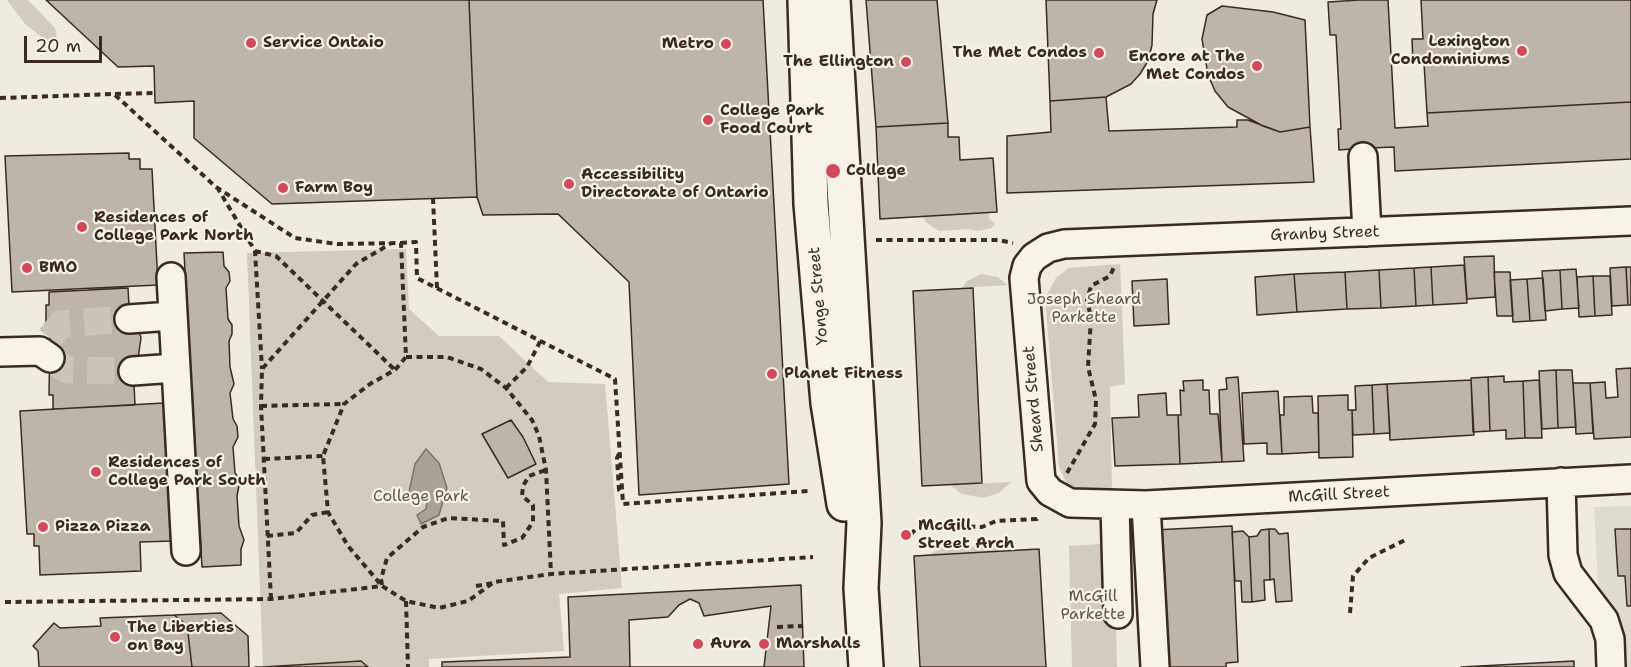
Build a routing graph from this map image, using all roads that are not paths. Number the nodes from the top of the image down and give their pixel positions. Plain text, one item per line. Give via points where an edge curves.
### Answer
1 (805, 0) edge
2 (833, 0) edge
3 (1363, 157) dead end
4 (1631, 221) edge
5 (1367, 232) junction
6 (1024, 256) joint
7 (171, 277) dead end
8 (172, 316) junction
9 (129, 319) tunnel mouth
10 (47, 349) tunnel mouth
11 (0, 352) edge
12 (175, 368) junction
13 (133, 370) tunnel mouth
14 (1631, 480) edge
15 (1561, 482) junction
16 (1052, 494) joint
17 (1146, 505) junction
18 (1115, 506) junction
19 (186, 551) dead end
20 (861, 588) junction
21 (1118, 614) dead end
22 (866, 667) edge
23 (1155, 667) edge
24 (1611, 667) edge

1 - 20 main road, Yonge Street via 811,204 828,403 846,522
2 - 20 main road, Yonge Street via 864,524
3 - 5 street
4 - 5 street, Granby Street
5 - 6 street, Granby Street via 1064,244
6 - 16 street, Sheard Street via 1041,481
7 - 8 street
8 - 9 street
8 - 12 street
10 - 11 street
12 - 13 street
12 - 19 street
14 - 15 street, McGill Street
15 - 17 street, McGill Street
15 - 24 street via 1563,555 1568,573 1604,620 1610,639
16 - 18 street, McGill Street via 1070,503
17 - 18 street, McGill Street
17 - 23 street
18 - 21 street
20 - 22 main road, Yonge Street

